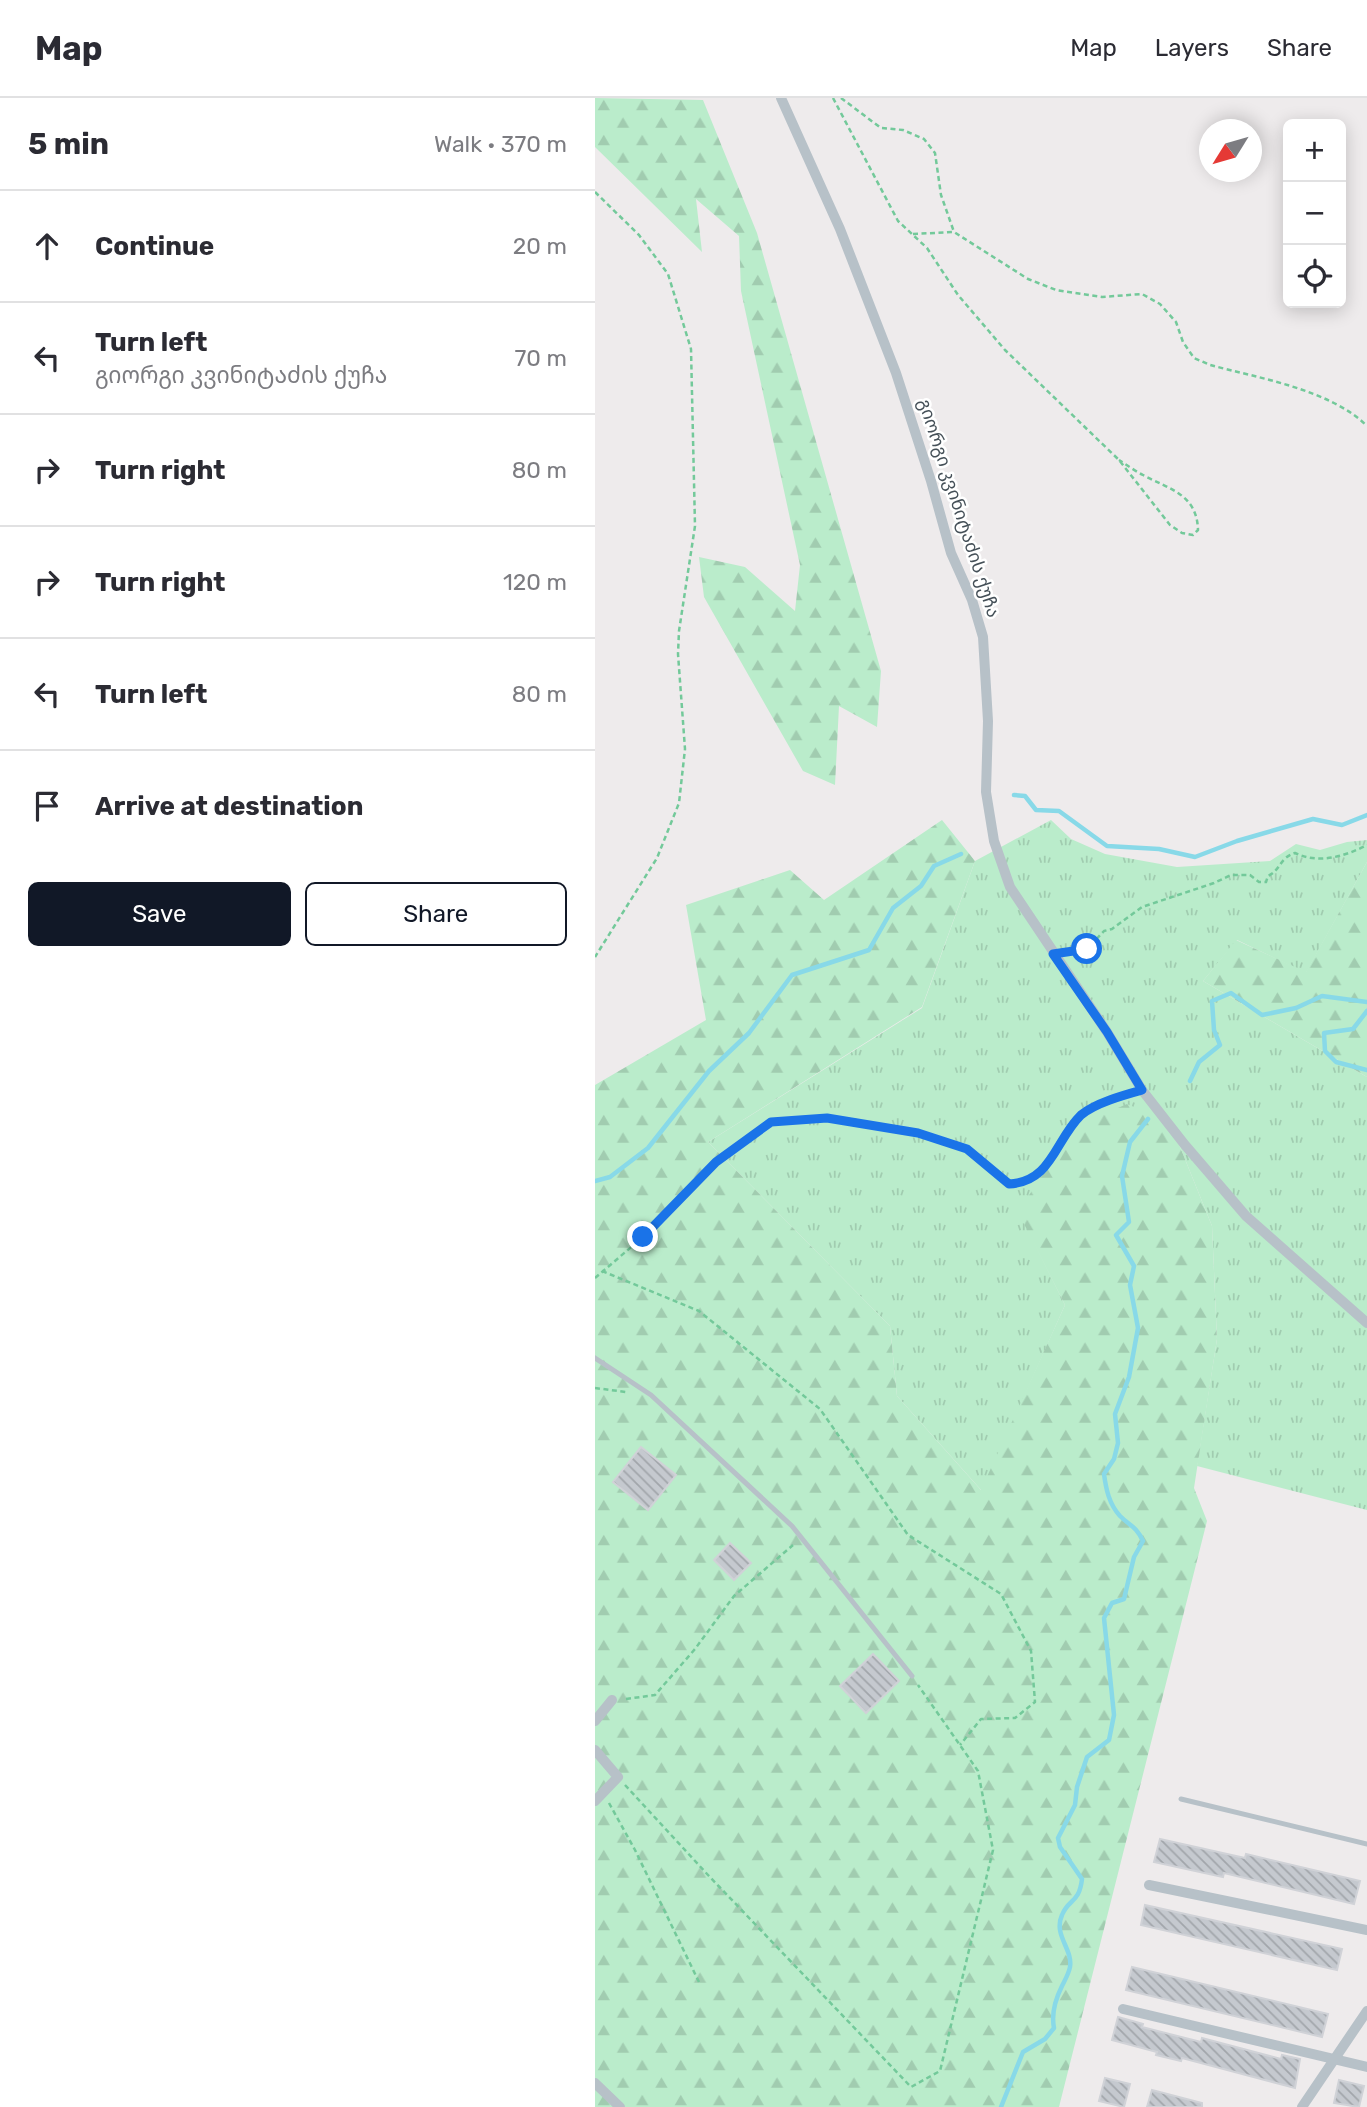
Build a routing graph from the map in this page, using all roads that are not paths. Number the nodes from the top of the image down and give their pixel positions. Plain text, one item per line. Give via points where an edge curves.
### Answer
1 (781, 98) edge
2 (1367, 1323) edge
3 (595, 1358) edge
4 (912, 1676) road end
5 (612, 1700) road end
6 (595, 1721) edge
7 (595, 1750) edge
8 (599, 1797) edge
9 (1181, 1799) dead end
10 (1367, 1844) edge
11 (1149, 1885) dead end
12 (1367, 1930) edge
13 (1123, 2008) dead end
14 (1367, 2011) edge
15 (1334, 2059) junction
16 (1367, 2067) edge
17 (595, 2082) edge
18 (620, 2107) edge
19 (1302, 2107) edge

1 - 2 street, გიორგი კვინიტაძის ქუჩა via 840,229 896,373 951,552 983,637 986,792 1010,887 1142,1090 1185,1145 1246,1216
3 - 4 lane via 652,1395 792,1527
5 - 6 street
7 - 8 street via 618,1777
9 - 10 lane
11 - 12 street
13 - 15 street
14 - 15 street
15 - 16 street
15 - 19 street
17 - 18 street

